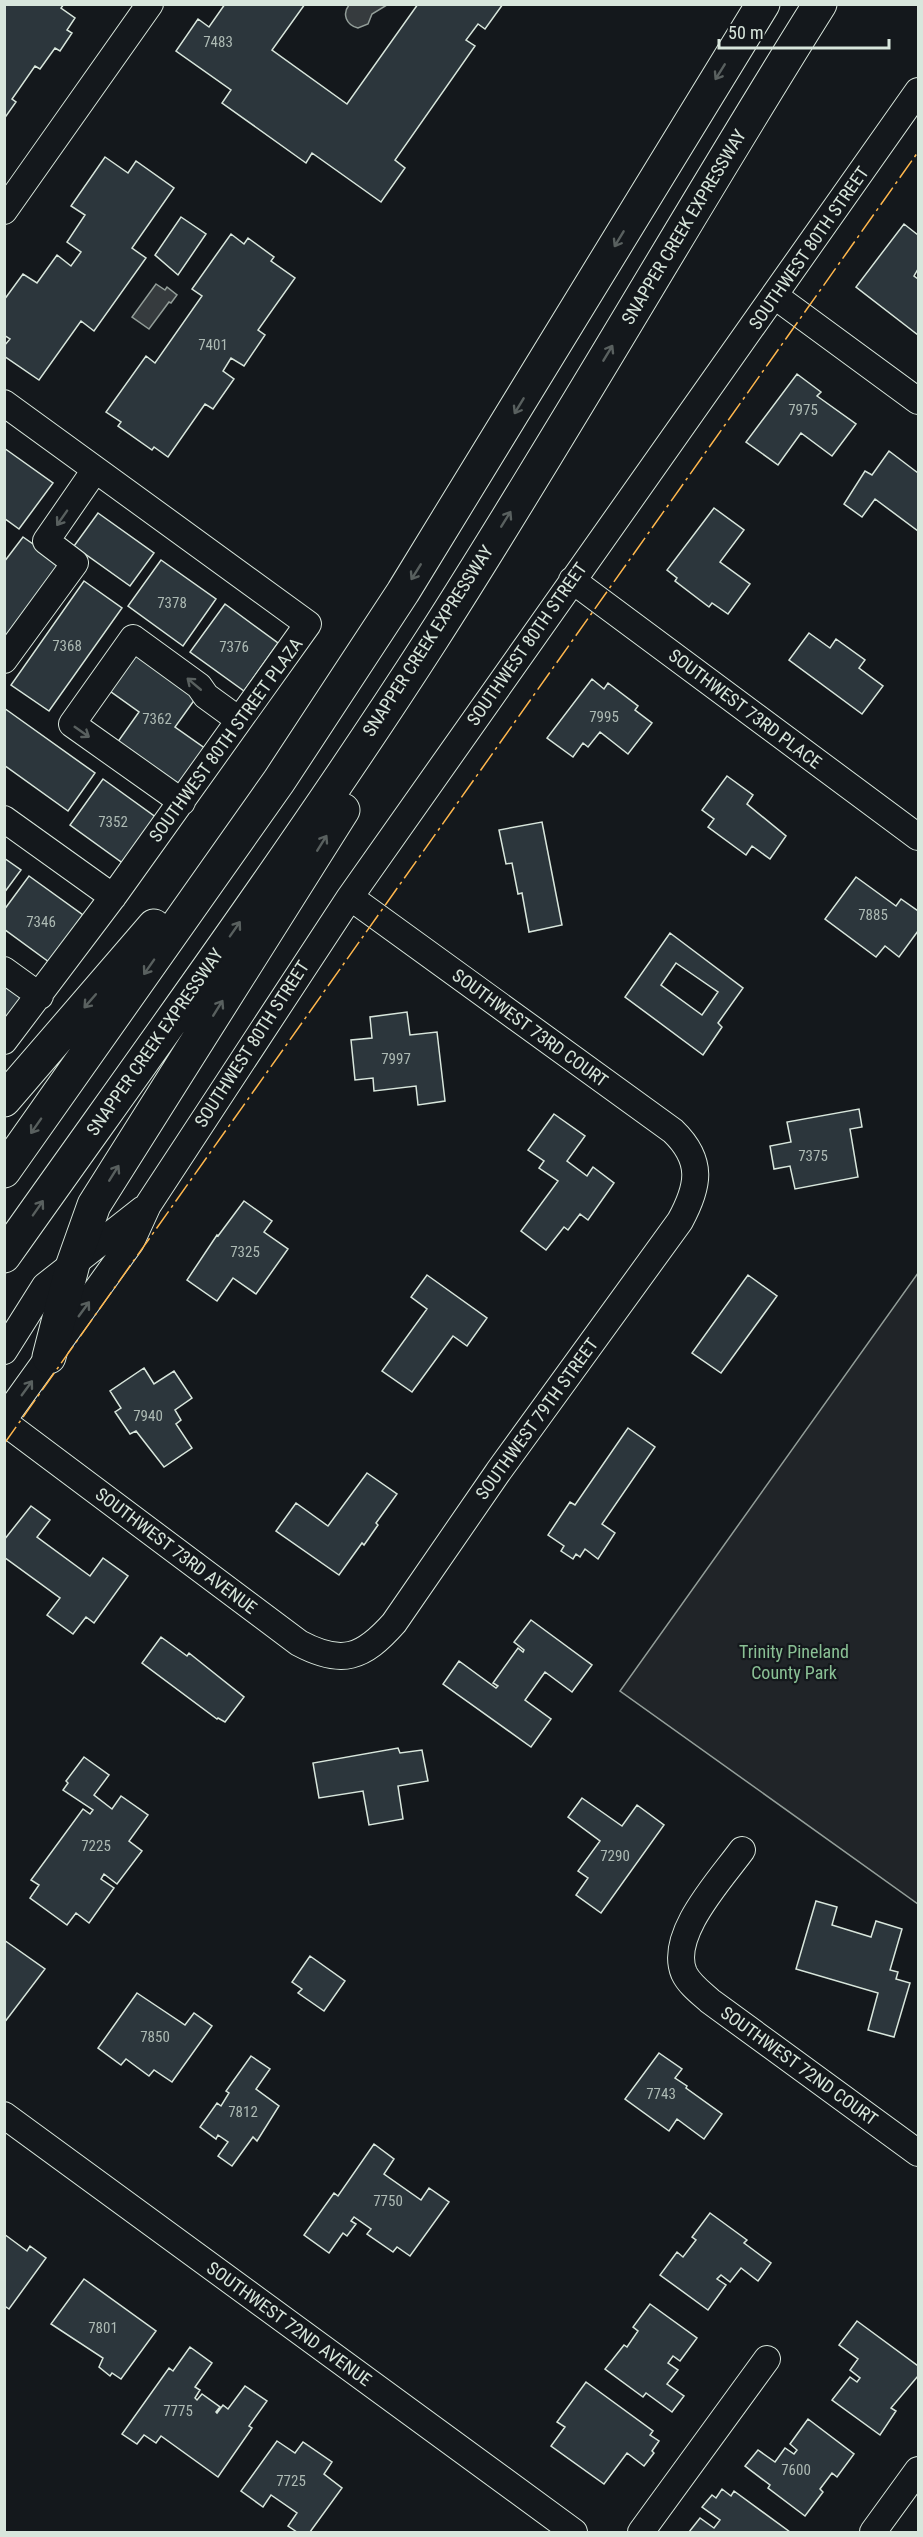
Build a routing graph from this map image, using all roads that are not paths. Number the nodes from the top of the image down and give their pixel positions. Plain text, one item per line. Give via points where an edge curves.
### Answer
1 (150, 4) edge
2 (763, 4) edge
3 (820, 4) edge
4 (918, 91) edge
5 (4, 211) edge
6 (775, 296) junction
7 (918, 401) edge
8 (4, 404) edge
9 (95, 470) junction
10 (572, 580) junction
11 (4, 660) edge
12 (408, 675) junction
13 (239, 720) junction
14 (279, 781) junction
15 (182, 802) junction
16 (4, 819) edge
17 (918, 837) edge
18 (112, 897) junction
19 (350, 897) junction
20 (4, 970) edge
21 (40, 996) junction
22 (4, 1041) edge
23 (4, 1100) edge
24 (696, 1169) joint
25 (4, 1171) edge
26 (148, 1205) junction
27 (4, 1256) edge
28 (73, 1264) junction
29 (4, 1351) edge
30 (49, 1357) junction
31 (4, 1420) edge
32 (356, 1655) joint
33 (742, 1850) dead end
34 (4, 2115) edge
35 (918, 2153) edge
36 (767, 2359) dead end
37 (918, 2470) edge
38 (574, 2532) edge
39 (641, 2532) edge
40 (873, 2532) edge

1 - 5 street
2 -> 14 highway via 449,520
12 -> 3 highway, SNAPPER CREEK EXPRESSWAY
4 - 6 street, SOUTHWEST 80TH STREET
6 - 7 street
6 - 10 street, SOUTHWEST 80TH STREET
8 - 9 street, SOUTHWEST 80TH STREET PLAZA
9 -> 11 street via 46,541 75,562
9 - 13 street, SOUTHWEST 80TH STREET PLAZA via 309,624
10 - 17 street, SOUTHWEST 73RD PLACE
10 - 19 street, SOUTHWEST 80TH STREET
27 -> 12 highway, SNAPPER CREEK EXPRESSWAY
28 -> 12 highway via 90,1214 113,1174 397,726
13 - 15 street, SOUTHWEST 80TH STREET PLAZA
13 -> 15 street via 133,638 72,724
14 -> 23 highway
14 -> 25 highway
15 - 18 street, SOUTHWEST 80TH STREET PLAZA
16 - 18 street
18 - 21 street, SOUTHWEST 80TH STREET PLAZA
19 - 24 street, SOUTHWEST 73RD COURT via 674,1131 690,1152
19 - 26 street, SOUTHWEST 80TH STREET
20 - 21 street
21 - 22 street, SOUTHWEST 80TH STREET PLAZA
24 - 32 street, SOUTHWEST 79TH STREET via 692,1195 673,1233 498,1472 394,1623
26 - 28 street, SOUTHWEST 80TH STREET
30 -> 26 street, SOUTHWEST 80TH STREET via 131,1242
28 - 29 street, SOUTHWEST 80TH STREET via 45,1286
28 - 30 highway
31 -> 30 street, SOUTHWEST 80TH STREET
31 - 32 street, SOUTHWEST 73RD AVENUE via 299,1643 330,1656
33 - 35 street, SOUTHWEST 72ND COURT via 689,1925 682,1948 684,1973 710,2001
34 - 38 street, SOUTHWEST 72ND AVENUE
36 - 39 street
37 - 40 street

